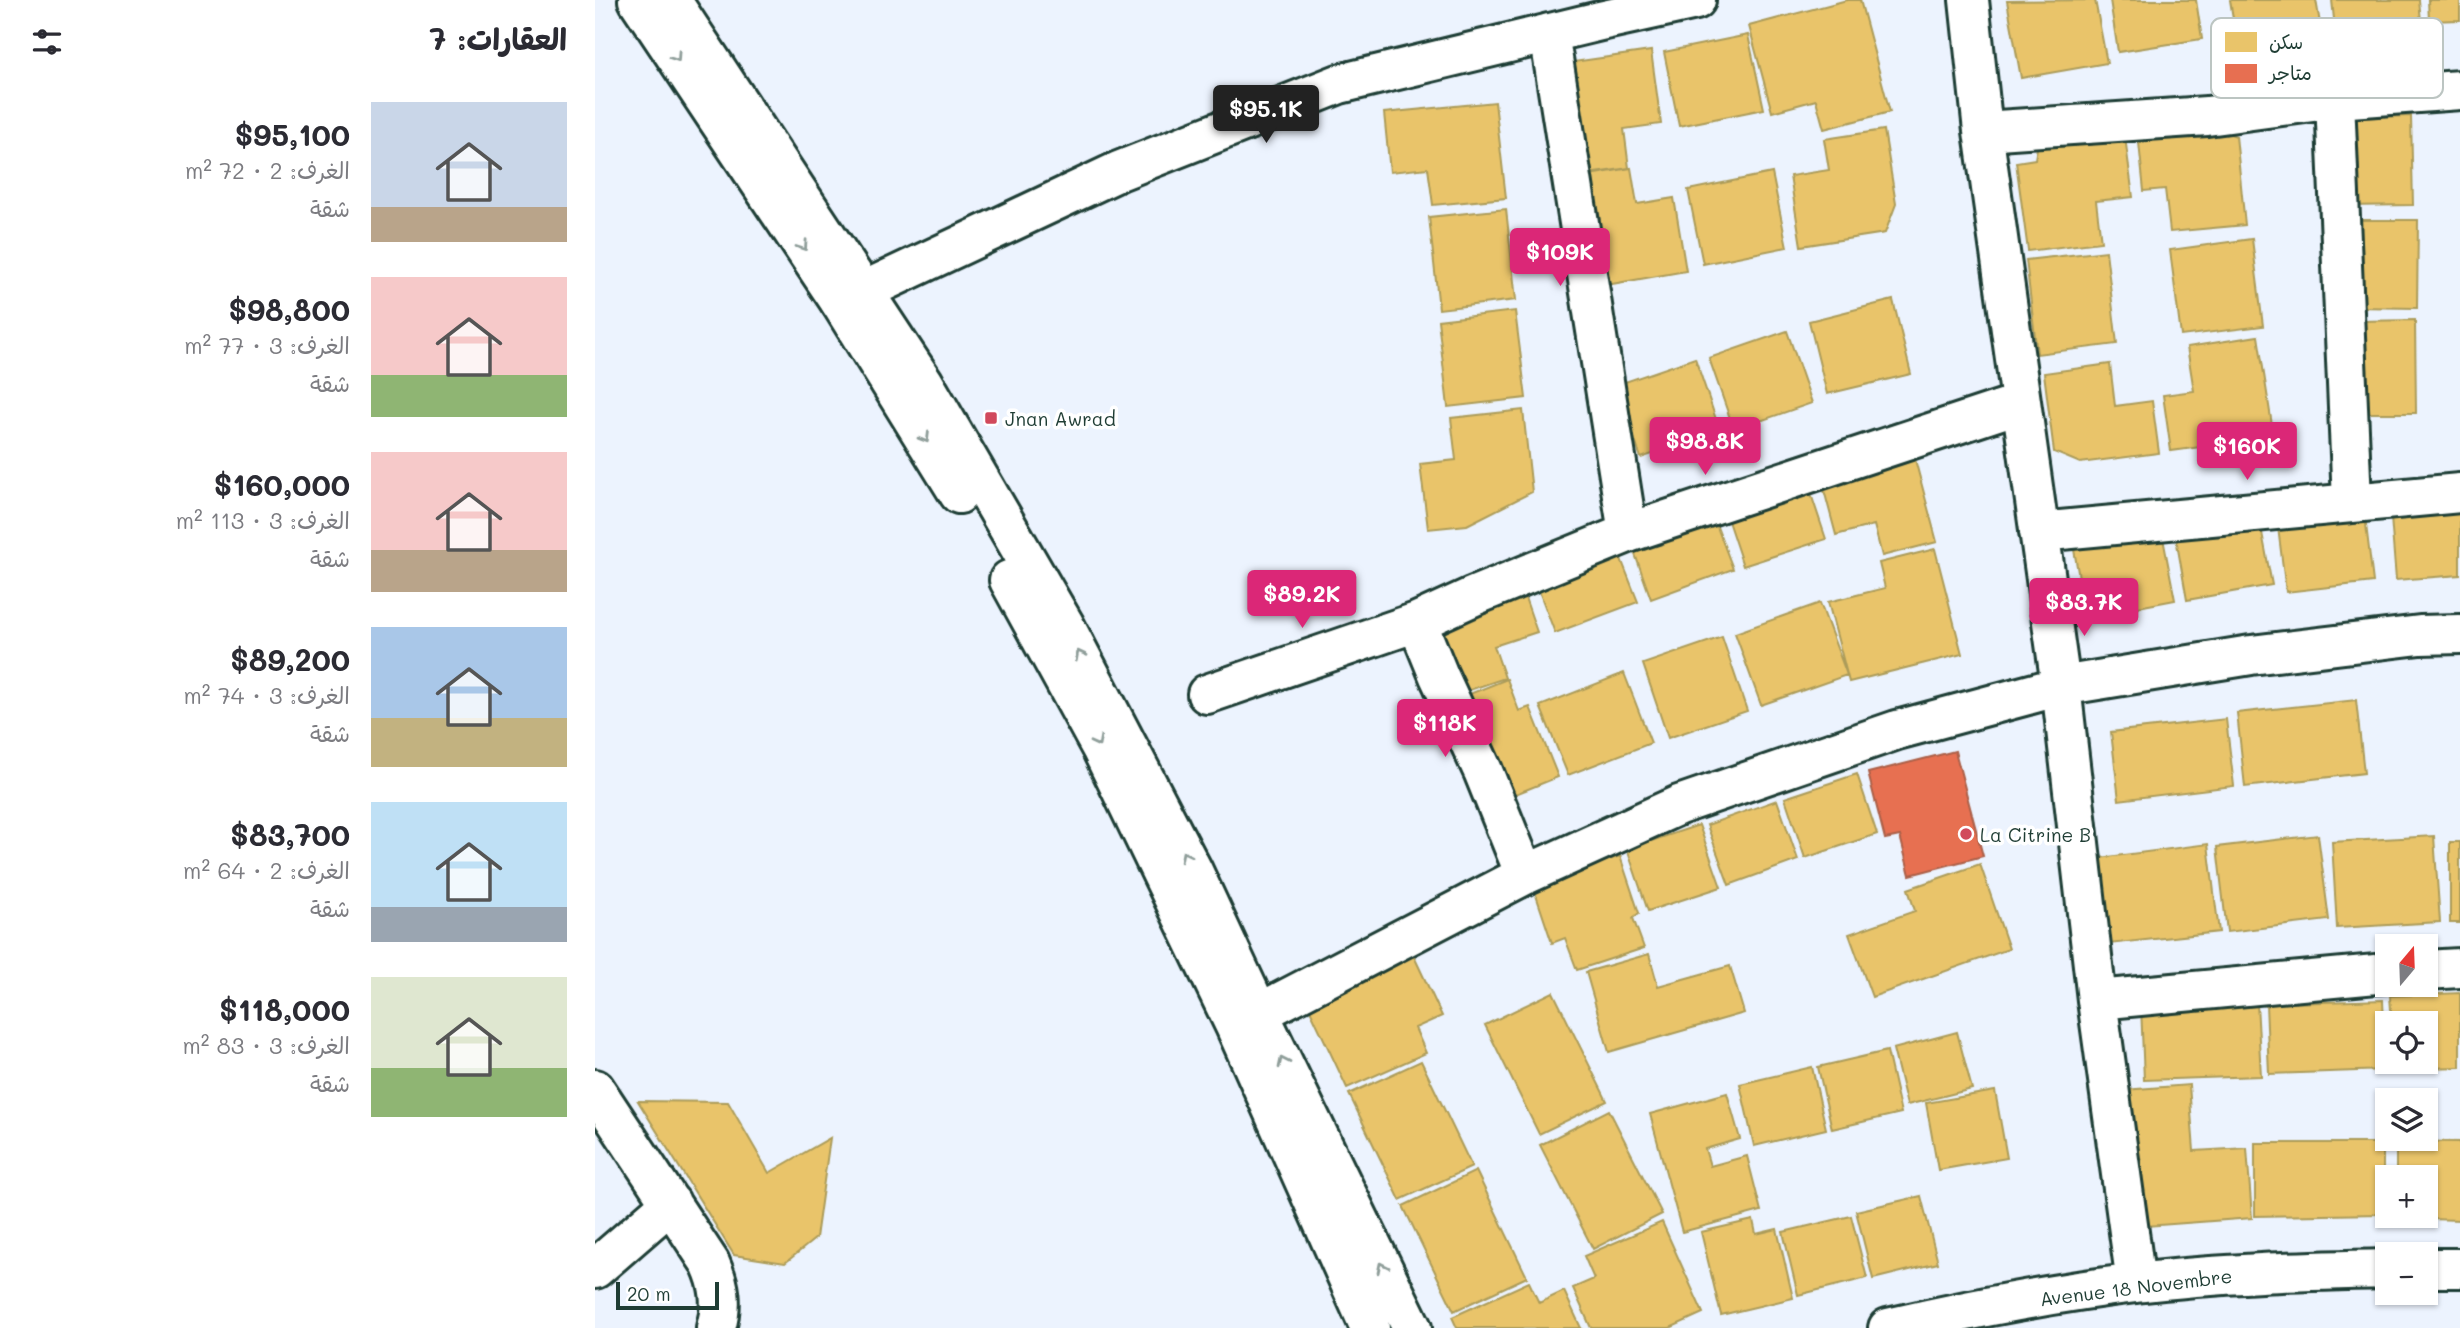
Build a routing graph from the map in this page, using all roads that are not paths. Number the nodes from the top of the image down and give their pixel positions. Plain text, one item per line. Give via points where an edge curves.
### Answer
1 (638, 0) edge
2 (671, 0) edge
3 (1696, 0) edge
4 (1969, 0) edge
5 (1599, 10) edge
6 (1549, 33) junction
7 (2349, 98) edge
8 (2335, 99) junction
9 (1983, 131) junction
10 (852, 296) junction
11 (2021, 403) junction
12 (2460, 493) edge
13 (2352, 502) junction
14 (2039, 532) junction
15 (1629, 533) junction
16 (1417, 622) junction
17 (2460, 634) edge
18 (2061, 686) junction
19 (1207, 694) dead end
20 (1525, 875) junction
21 (2460, 968) edge
22 (2438, 969) edge
23 (2375, 974) edge
24 (2097, 1000) junction
25 (1259, 1013) junction
26 (595, 1089) edge
27 (671, 1203) junction
28 (2438, 1268) edge
29 (2460, 1268) edge
30 (595, 1269) edge
31 (2375, 1269) edge
32 (2136, 1283) junction
33 (716, 1328) edge
34 (1370, 1328) edge
35 (1412, 1328) edge
36 (1888, 1328) edge

1 -> 10 street
2 - 10 street
3 - 5 street
4 - 9 street
5 - 6 street
6 - 10 street via 1339,84 1119,171
6 - 15 street
7 - 8 street
8 - 9 street via 2207,116
8 - 13 street
9 - 11 street
25 -> 10 street via 1193,871 1064,624 924,383
10 -> 34 street via 1101,748 1235,1026
11 - 14 street
11 - 15 street
12 - 13 street
13 - 14 street
14 - 18 street
15 - 16 street
16 - 19 street
16 - 20 street
17 - 18 street via 2251,654
18 - 20 street via 1897,730 1679,805
18 - 24 street
20 - 25 street
21 - 22 street
23 - 24 street
24 - 32 street
35 -> 25 street
26 - 27 street
27 - 30 street
27 - 33 street via 717,1279 721,1296
28 - 29 street
31 - 32 street, Avenue 18 Novembre
32 - 36 street, Avenue 18 Novembre

